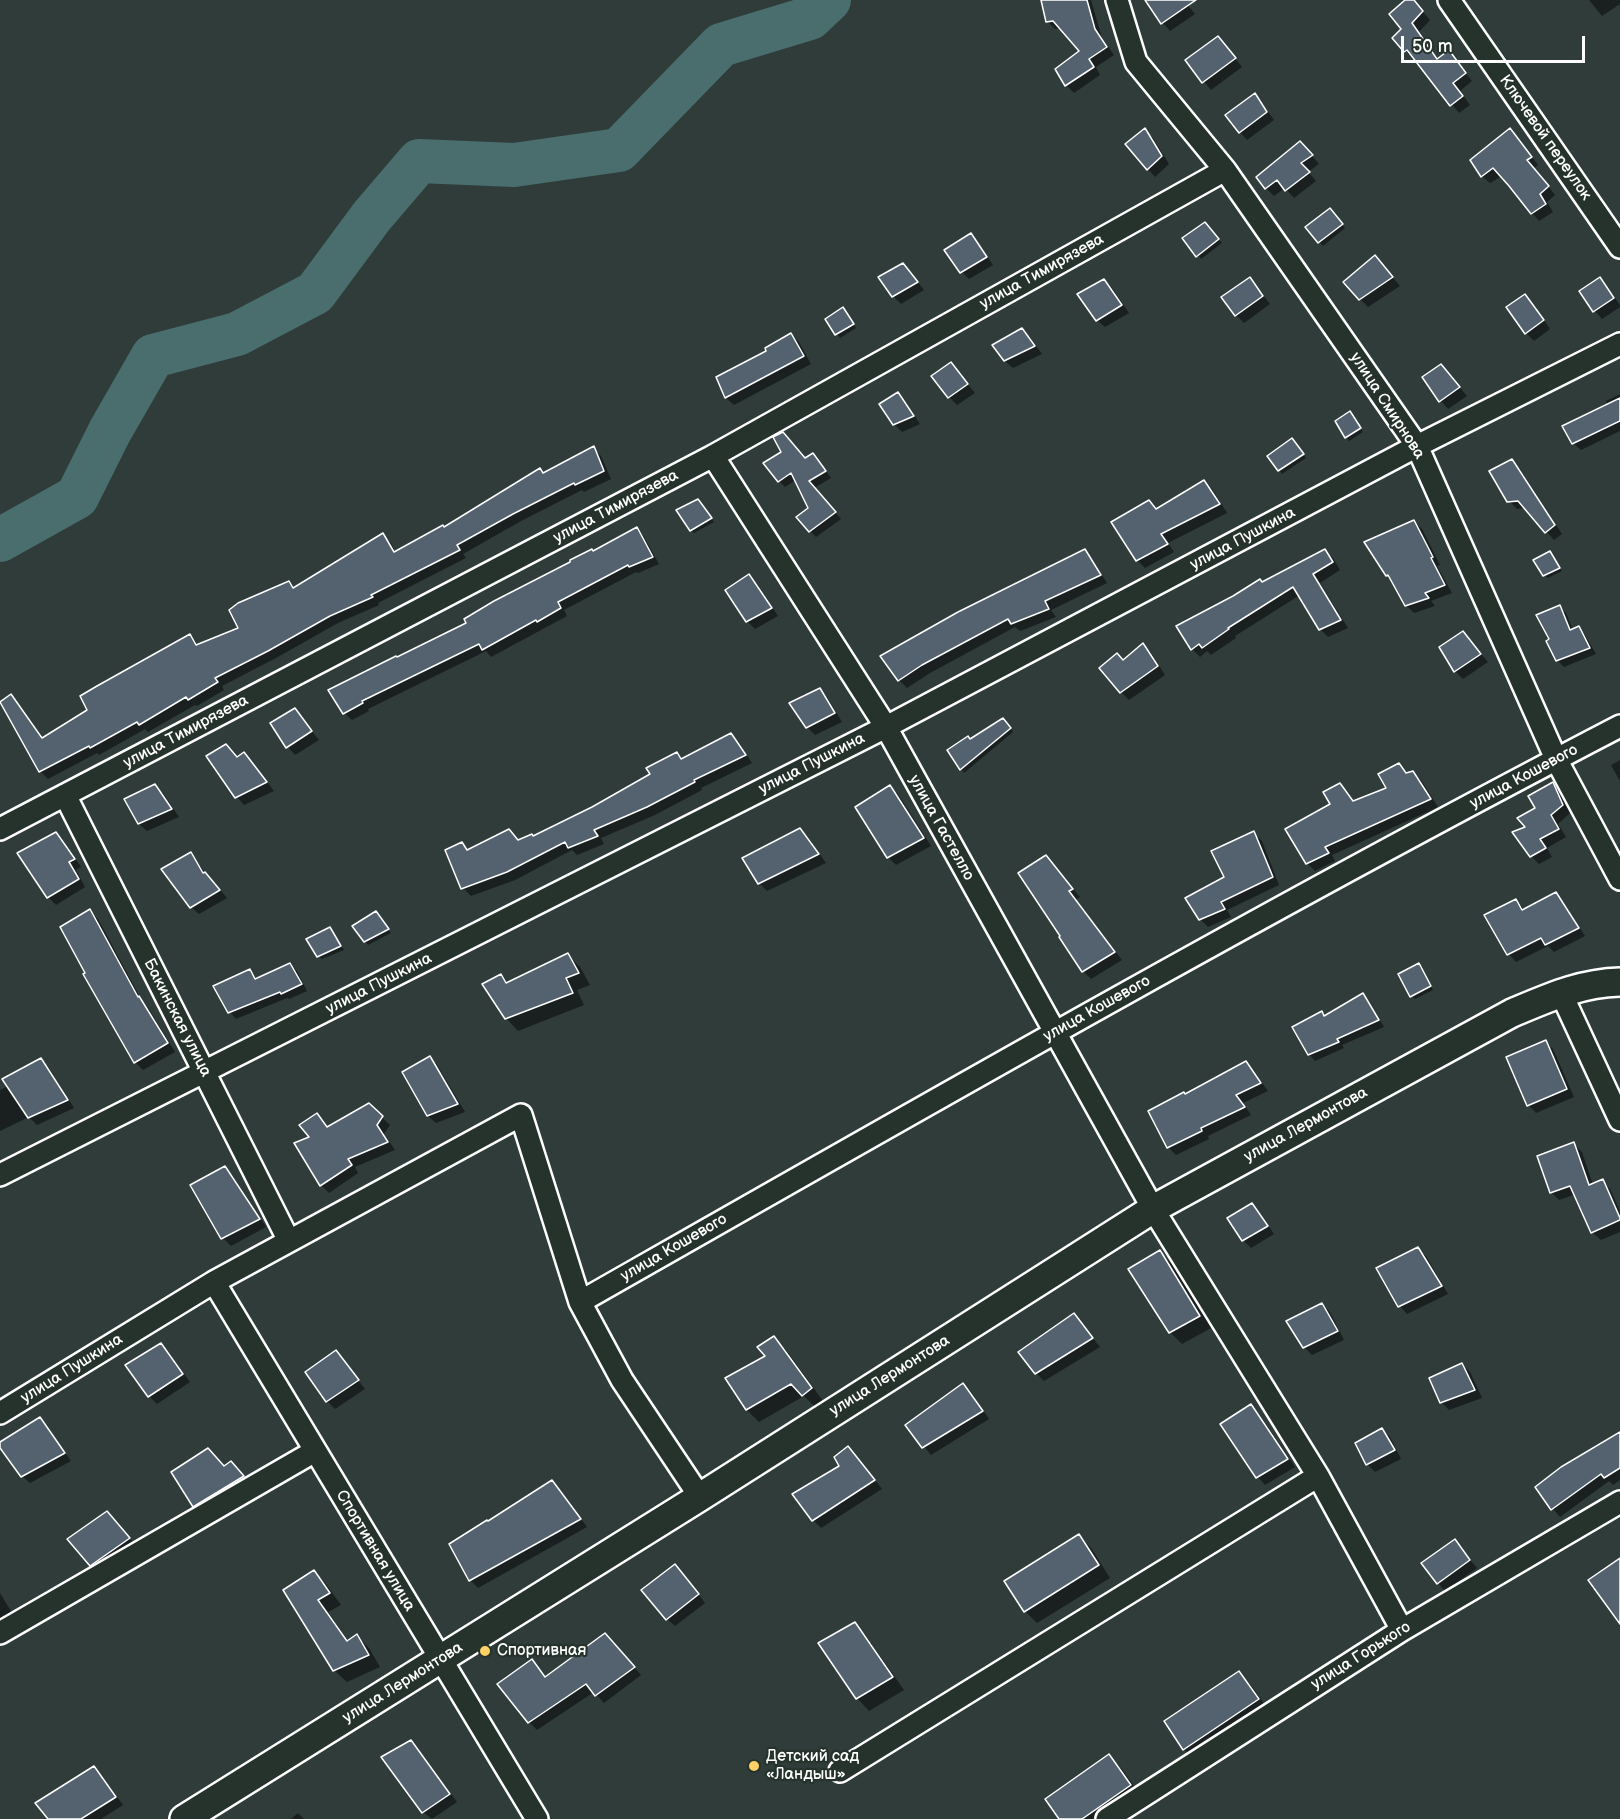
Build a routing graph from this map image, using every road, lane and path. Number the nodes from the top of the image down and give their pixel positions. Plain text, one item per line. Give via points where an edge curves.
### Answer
1 (1117, 0) edge
2 (1449, 0) edge
3 (1225, 170) junction
4 (1620, 246) edge
5 (1620, 344) edge
6 (1417, 446) junction
7 (713, 456) junction
8 (1620, 726) edge
9 (886, 727) junction
10 (1556, 759) junction
11 (65, 795) junction
12 (0, 829) edge
13 (1620, 879) edge
14 (1620, 981) edge
15 (1561, 993) junction
16 (1054, 1032) junction
17 (204, 1072) junction
18 (1620, 1120) edge
19 (0, 1175) edge
20 (1153, 1209) junction
21 (289, 1241) junction
22 (214, 1282) junction
23 (580, 1302) junction
24 (0, 1413) edge
25 (315, 1451) junction
26 (1318, 1476) junction
27 (700, 1497) junction
28 (1620, 1502) edge
29 (1402, 1630) junction
30 (0, 1634) edge
31 (440, 1660) junction
32 (840, 1771) dead end
33 (184, 1819) edge
34 (537, 1819) edge
35 (1107, 1819) edge

1 - 3 street, улица Смирнова via 1136,62
2 - 4 street, Ключевой переулок
3 - 6 street, улица Смирнова
3 - 7 street, улица Тимирязева
5 - 6 street, улица Пушкина
6 - 9 street, улица Пушкина
6 - 10 street, улица Смирнова
7 - 9 street, улица Гастелло
7 - 11 street, улица Тимирязева
8 - 10 street, улица Кошевого
9 - 16 street, улица Гастелло
9 - 17 street, улица Пушкина
10 - 13 street, улица Смирнова
10 - 16 street, улица Кошевого
11 - 12 street, улица Тимирязева
11 - 17 street, Бакинская улица
14 - 15 street, улица Лермонтова
15 - 18 street
15 - 20 street, улица Лермонтова via 1512,1013
16 - 20 street, улица Гастелло
16 - 23 street, улица Кошевого
17 - 19 street, улица Пушкина
17 - 21 street, Бакинская улица
20 - 26 street, улица Гастелло
20 - 27 street, улица Лермонтова
21 - 22 street, улица Пушкина
21 - 23 street, улица Пушкина via 521,1116
22 - 24 street, улица Пушкина
22 - 25 street, Спортивная улица
23 - 27 street via 622,1380
25 - 30 street
25 - 31 street, Спортивная улица
26 - 29 street, улица Гастелло
26 - 32 street
27 - 31 street, улица Лермонтова
28 - 29 street, улица Горького
29 - 35 street, улица Горького
31 - 33 street, улица Лермонтова
31 - 34 street, Спортивная улица

